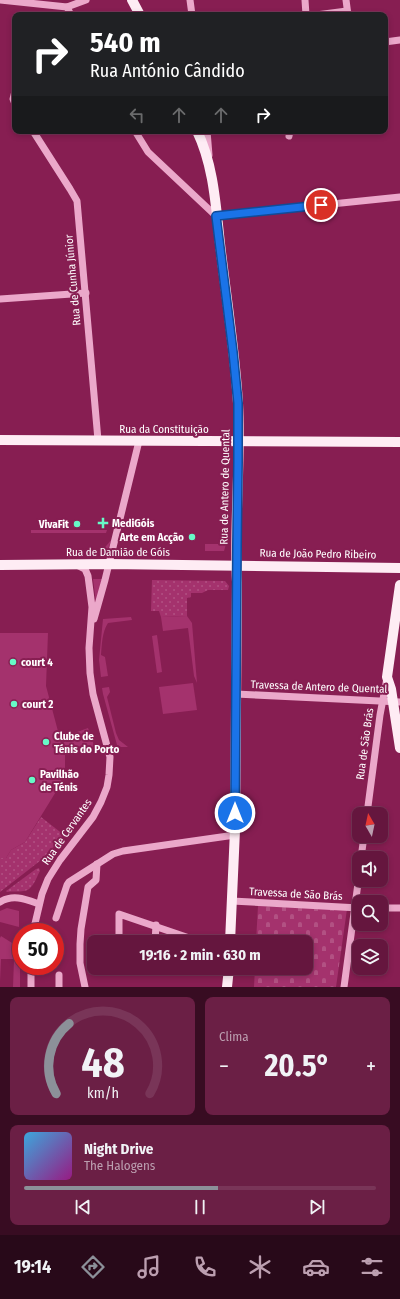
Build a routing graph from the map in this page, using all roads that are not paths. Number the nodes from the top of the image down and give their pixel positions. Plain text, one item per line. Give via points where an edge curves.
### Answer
1 (0, 0) edge
2 (86, 0) edge
3 (132, 0) edge
4 (190, 0) edge
5 (305, 0) edge
6 (346, 0) edge
7 (63, 4) edge
8 (138, 12) edge
9 (192, 12) edge
10 (306, 12) edge
11 (347, 12) edge
12 (400, 40) edge
13 (388, 42) edge
14 (35, 134) edge
15 (137, 134) edge
16 (198, 134) edge
17 (207, 134) edge
18 (209, 163) junction
19 (400, 197) edge
20 (216, 216) junction
21 (86, 293) junction
22 (0, 300) edge
23 (0, 440) edge
24 (98, 440) junction
25 (139, 441) junction
26 (238, 442) junction
27 (400, 442) edge
28 (75, 564) junction
29 (109, 564) junction
30 (0, 565) edge
31 (237, 565) junction
32 (400, 568) edge
33 (400, 585) edge
34 (91, 625) junction
35 (236, 694) junction
36 (392, 701) edge
37 (400, 748) edge
38 (369, 807) edge
39 (235, 835) junction
40 (97, 864) junction
41 (232, 901) junction
42 (0, 902) edge
43 (39, 904) junction
44 (352, 908) edge
45 (388, 908) edge
46 (400, 908) edge
47 (56, 918) dead end
48 (35, 923) edge
49 (156, 926) junction
50 (353, 931) edge
51 (119, 935) edge
52 (155, 935) edge
53 (181, 935) edge
54 (230, 935) edge
55 (31, 975) edge
56 (59, 975) dead end
57 (228, 975) edge
58 (31, 987) edge
59 (59, 987) edge
60 (85, 987) edge
61 (227, 987) edge
62 (344, 987) edge

1 - 7 street
2 - 7 street
3 - 8 main road
4 - 9 street
5 - 10 street
6 - 11 street
12 - 13 street
14 - 21 street, Rua de Cunha Júnior via 77,201
15 - 20 street via 148,152
16 - 18 main road
17 - 18 street, Rua de Antero de Quental
18 - 20 main road, Rua de Antero de Quental
19 - 20 street
20 - 26 main road, Rua de Antero de Quental via 238,403
21 - 22 street
21 - 24 street, Rua de Cunha Júnior
23 - 24 main road, Rua da Constituição
24 - 25 main road, Rua da Constituição
25 - 26 main road, Rua da Constituição
25 - 29 street, Rua de Cervantes
26 - 27 main road, Rua da Constituição
26 - 31 main road, Rua de Antero de Quental
28 - 29 main road, Rua de Damião de Góis
28 - 30 main road, Rua de Damião de Góis
28 - 34 street, Rua de Cervantes via 85,569 88,576 92,607
29 - 31 main road, Rua de Damião de Góis
29 - 34 street, Rua de Cervantes
31 - 32 main road, Rua de João Pedro Ribeiro
31 - 35 main road, Rua de Antero de Quental
33 - 36 main road, Rua de São Brás via 387,677
34 - 43 street, Rua de Cervantes via 89,648 93,694 110,757 107,787 93,817 53,870
35 - 36 street, Travessa de Antero de Quental
35 - 39 main road, Rua de Antero de Quental
36 - 37 main road
36 - 38 street, Rua de São Brás
39 - 40 street via 123,851
39 - 41 main road, Rua de Antero de Quental
40 - 47 street via 66,885
40 - 60 street via 96,880 88,886 81,929 80,963
41 - 44 street, Travessa de São Brás
41 - 54 main road, Rua de Antero de Quental
42 - 43 street via 16,897
43 - 48 street, Rua de Cervantes
45 - 46 street
49 - 51 street via 119,914
49 - 52 street
49 - 53 street
50 - 62 street
55 - 58 street
56 - 59 street
57 - 61 main road

